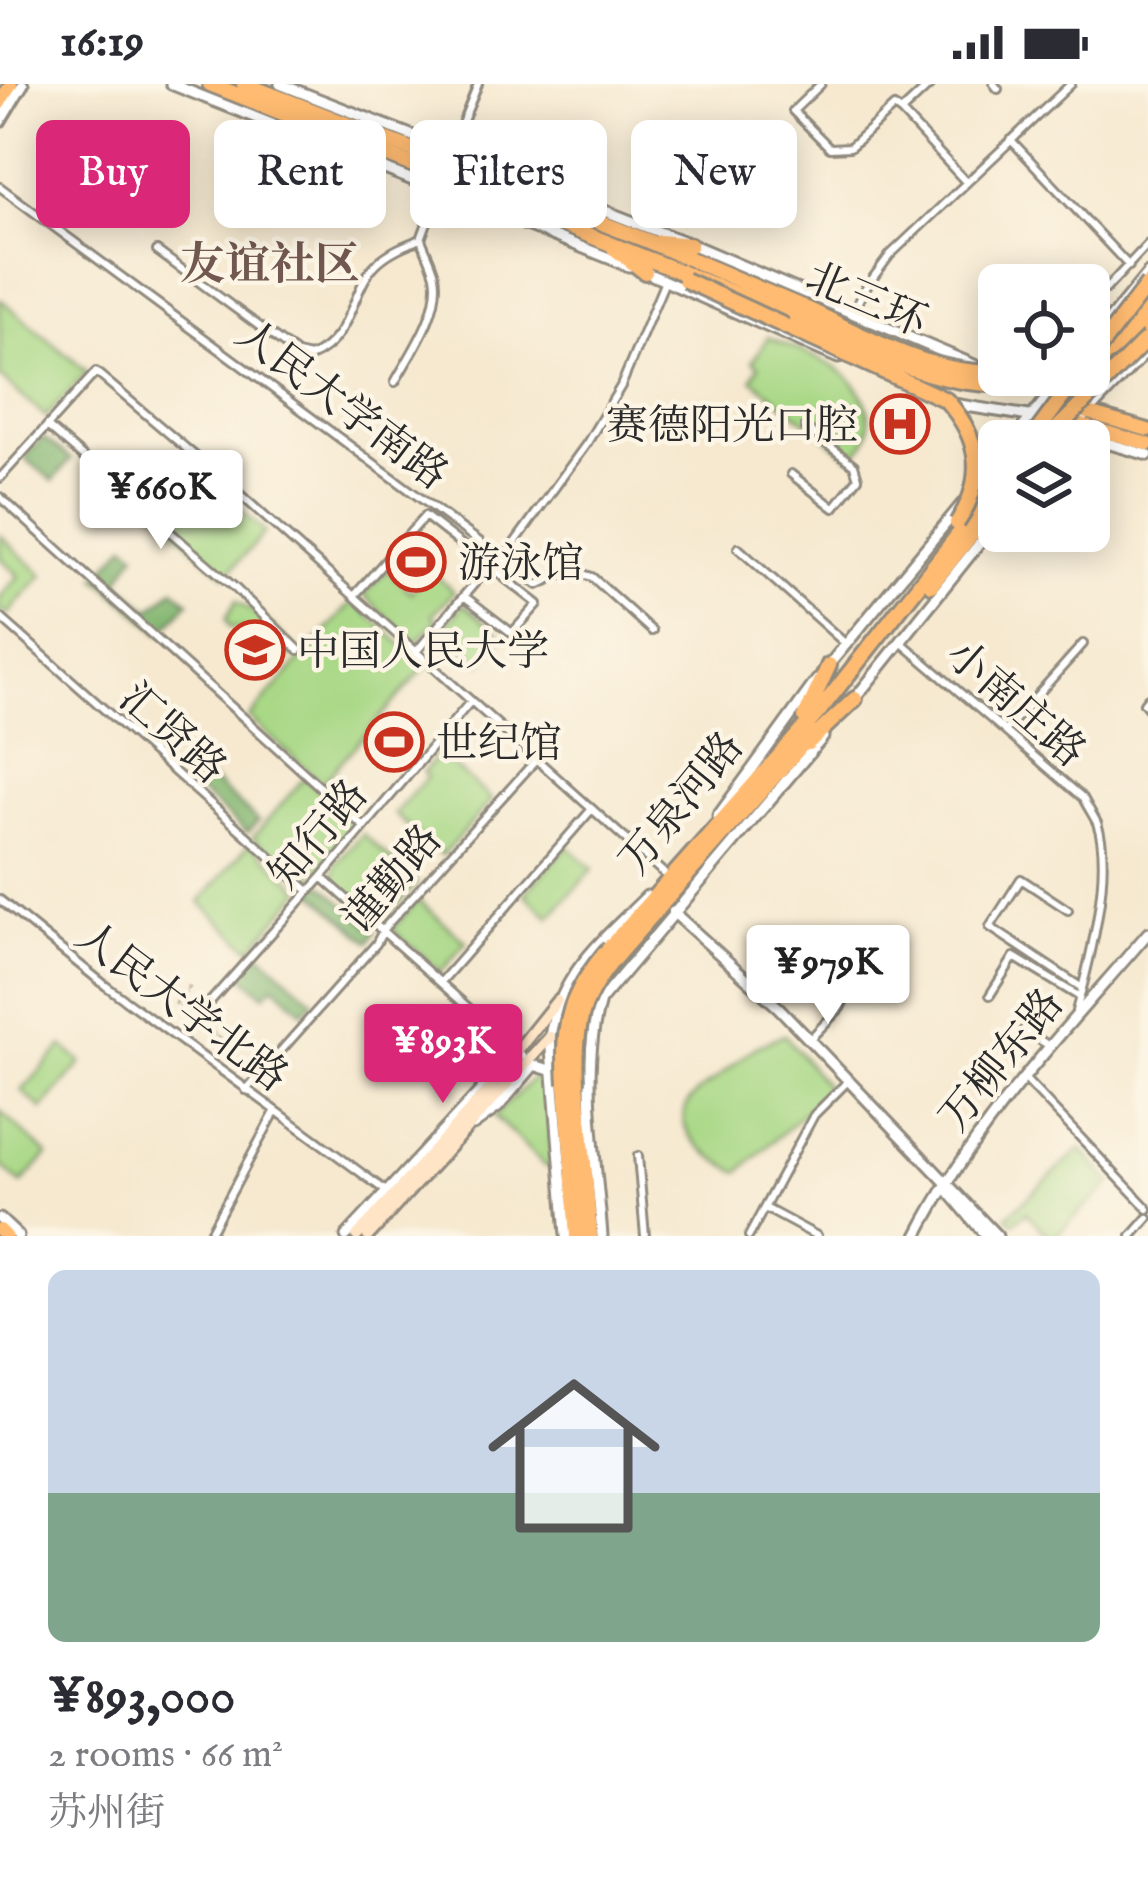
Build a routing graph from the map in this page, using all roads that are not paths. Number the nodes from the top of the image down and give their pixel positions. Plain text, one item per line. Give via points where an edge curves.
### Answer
1 (11, 84) edge
2 (23, 84) edge
3 (171, 84) edge
4 (210, 84) edge
5 (244, 84) edge
6 (280, 84) edge
7 (478, 84) edge
8 (821, 84) edge
9 (931, 84) edge
10 (1071, 84) edge
11 (0, 103) edge
12 (901, 112) junction
13 (463, 120) edge
14 (0, 122) edge
15 (410, 135) edge
16 (1011, 140) junction
17 (410, 148) edge
18 (410, 163) edge
19 (410, 179) edge
20 (966, 182) junction
21 (0, 187) edge
22 (607, 211) edge
23 (425, 228) edge
24 (535, 228) edge
25 (577, 228) edge
26 (605, 228) edge
27 (601, 237) junction
28 (421, 239) junction
29 (691, 244) junction
30 (1148, 244) edge
31 (645, 248) junction
32 (157, 251) dead end
33 (1129, 266) junction
34 (645, 272) junction
35 (1148, 273) edge
36 (665, 281) junction
37 (1148, 284) edge
38 (1110, 286) edge
39 (1148, 309) edge
40 (799, 312) junction
41 (853, 312) junction
42 (1110, 321) edge
43 (1148, 325) edge
44 (1110, 334) edge
45 (1110, 336) edge
46 (1148, 338) edge
47 (933, 349) junction
48 (1148, 350) edge
49 (1110, 353) edge
50 (978, 366) edge
51 (978, 371) edge
52 (395, 382) dead end
53 (978, 383) edge
54 (913, 391) junction
55 (1048, 396) edge
56 (1055, 396) edge
57 (1066, 396) edge
58 (1066, 400) junction
59 (943, 402) junction
60 (1088, 410) junction
61 (1033, 416) junction
62 (1030, 420) edge
63 (1046, 420) edge
64 (1053, 420) edge
65 (1060, 420) edge
66 (1079, 420) edge
67 (47, 426) junction
68 (1148, 427) edge
69 (805, 428) dead end
70 (1110, 438) edge
71 (1110, 444) edge
72 (1148, 444) edge
73 (1148, 455) edge
74 (791, 474) dead end
75 (0, 478) edge
76 (978, 486) edge
77 (969, 496) junction
78 (0, 497) edge
79 (978, 526) edge
80 (978, 531) edge
81 (738, 548) dead end
82 (503, 559) junction
83 (490, 565) junction
84 (464, 596) junction
85 (353, 597) junction
86 (0, 617) edge
87 (652, 631) dead end
88 (902, 642) junction
89 (1083, 644) dead end
90 (847, 645) junction
91 (299, 650) dead end
92 (415, 653) junction
93 (829, 665) junction
94 (1148, 698) edge
95 (856, 699) junction
96 (470, 702) junction
97 (1148, 708) edge
98 (806, 717) junction
99 (1005, 731) junction
100 (536, 760) junction
101 (781, 761) junction
102 (592, 809) junction
103 (363, 826) junction
104 (667, 876) junction
105 (322, 878) junction
106 (309, 891) junction
107 (0, 900) edge
108 (1068, 910) dead end
109 (673, 912) junction
110 (383, 931) junction
111 (1148, 933) edge
112 (441, 982) junction
113 (564, 987) junction
114 (849, 990) dead end
115 (1081, 993) junction
116 (990, 995) dead end
117 (557, 1001) junction
118 (600, 1001) junction
119 (208, 1003) dead end
120 (1073, 1020) junction
121 (592, 1026) junction
122 (1024, 1030) dead end
123 (550, 1037) junction
124 (809, 1040) junction
125 (1051, 1047) junction
126 (517, 1051) junction
127 (531, 1063) junction
128 (591, 1069) junction
129 (1024, 1078) junction
130 (566, 1080) junction
131 (848, 1081) junction
132 (247, 1090) junction
133 (275, 1112) junction
134 (638, 1156) dead end
135 (944, 1184) junction
136 (394, 1196) junction
137 (766, 1208) junction
138 (1148, 1214) edge
139 (0, 1219) edge
140 (0, 1230) edge
141 (7, 1236) edge
142 (18, 1236) edge
143 (208, 1236) edge
144 (346, 1236) edge
145 (358, 1236) edge
146 (371, 1236) edge
147 (566, 1236) edge
148 (578, 1236) edge
149 (590, 1236) edge
150 (602, 1236) edge
151 (645, 1236) edge
152 (749, 1236) edge
153 (817, 1236) edge
154 (916, 1236) edge
155 (986, 1236) edge
156 (997, 1236) edge
157 (1132, 1236) edge

1 - 11 main road
2 - 14 street
3 - 19 street
4 - 18 highway, 北三环
5 - 17 highway, 北三环
6 - 15 street
7 - 13 street
8 - 12 street via 793,111 830,148 850,147 894,107
9 - 12 street
10 - 16 street
12 - 20 street
16 - 20 street
16 - 33 street
20 - 41 street via 890,255
21 - 82 street, 人民大学南路
22 - 29 street
23 - 28 street
24 - 34 street
25 - 27 highway, 北三环
26 - 31 highway, 北三环
27 - 31 highway, 北三环
27 - 34 highway
28 - 32 street via 376,264 347,321 310,357
28 - 52 street via 435,290
29 - 31 highway
29 - 41 street
30 - 33 street
31 - 40 highway, 北三环
31 - 98 highway, bridge via 685,280 946,400 968,428 974,492 957,523
33 - 38 street
34 - 36 street
35 - 42 street
36 - 54 street
36 - 82 street via 621,386
37 - 44 highway, bridge
39 - 45 highway, bridge
40 - 51 highway, 北三环, bridge
40 - 53 highway, bridge via 938,379
41 - 47 street
43 - 49 highway
46 - 65 highway, bridge
47 - 50 street
47 - 54 street
48 - 60 street
54 - 59 street
55 - 61 street
56 - 58 street
57 - 58 street
58 - 60 street
58 - 64 street
59 - 61 street
59 - 77 street via 972,457
60 - 66 street
60 - 68 main road
61 - 62 street
61 - 63 street
67 - 75 street
67 - 85 street via 96,372
67 - 91 street
69 - 74 street via 854,465 857,478 834,508
70 - 72 main road
71 - 73 street
76 - 77 street, 万泉河路
77 - 90 street, 万泉河路
78 - 103 street
79 - 101 highway, 万泉河路
80 - 88 street, 万泉河路
81 - 90 street
82 - 87 street, 人民大学南路 via 538,585 562,573 592,577
83 - 84 street
83 - 84 street via 538,604 512,633
83 - 85 street via 424,516
84 - 92 street
85 - 92 street
86 - 106 street, 汇贤路
88 - 95 street, 万泉河路
88 - 99 street, 小南庄路
89 - 99 street
90 - 93 street, 万泉河路
92 - 96 street
93 - 98 highway
93 - 104 street, 万泉河路
94 - 97 street
95 - 101 highway
95 - 109 street, 万泉河路
96 - 100 street
96 - 103 street, 知行路
98 - 101 highway
99 - 115 street, 小南庄路 via 1083,798 1098,826 1102,866
100 - 102 street
100 - 110 street, 谨勤路
101 - 130 highway, 万泉河路, bridge via 588,972 564,1036
102 - 104 street
102 - 112 street
103 - 105 street, 知行路
104 - 113 street, 万泉河路
105 - 106 street, 知行路
105 - 110 street
106 - 119 street, 知行路
107 - 132 street, 人民大学北路
108 - 115 street via 1022,879 990,927
109 - 118 street, 万泉河路
109 - 124 street
110 - 112 street
110 - 132 street, 谨勤路
111 - 120 street, 万柳东路
112 - 126 street
113 - 117 street, 万泉河路
113 - 118 street
114 - 124 street
115 - 116 street via 1014,957
115 - 120 street, 小南庄路
117 - 121 street
117 - 123 street, 万泉河路
117 - 126 main road
118 - 121 street, 万泉河路
120 - 125 street, 万柳东路
121 - 123 street
121 - 128 street, 万泉河路
122 - 125 street
123 - 127 main road
123 - 130 street, 万泉河路
124 - 131 street
125 - 129 street, 万柳东路
126 - 127 street
126 - 136 main road
127 - 130 street
127 - 136 main road
128 - 130 street
128 - 150 street, 万泉河路
129 - 135 street, 万柳东路
129 - 138 street
130 - 147 street, 万泉河路
130 - 148 highway, 万泉河路
130 - 149 highway, 万泉河路
131 - 135 street
131 - 137 street via 814,1115
132 - 133 street, 人民大学北路
133 - 136 street, 人民大学北路
133 - 143 street
134 - 151 street
135 - 154 street, 万柳东路
135 - 155 street
135 - 156 street
136 - 144 street
136 - 145 main road
136 - 146 main road
137 - 152 street
137 - 153 street
138 - 157 street
139 - 142 street
140 - 141 main road

